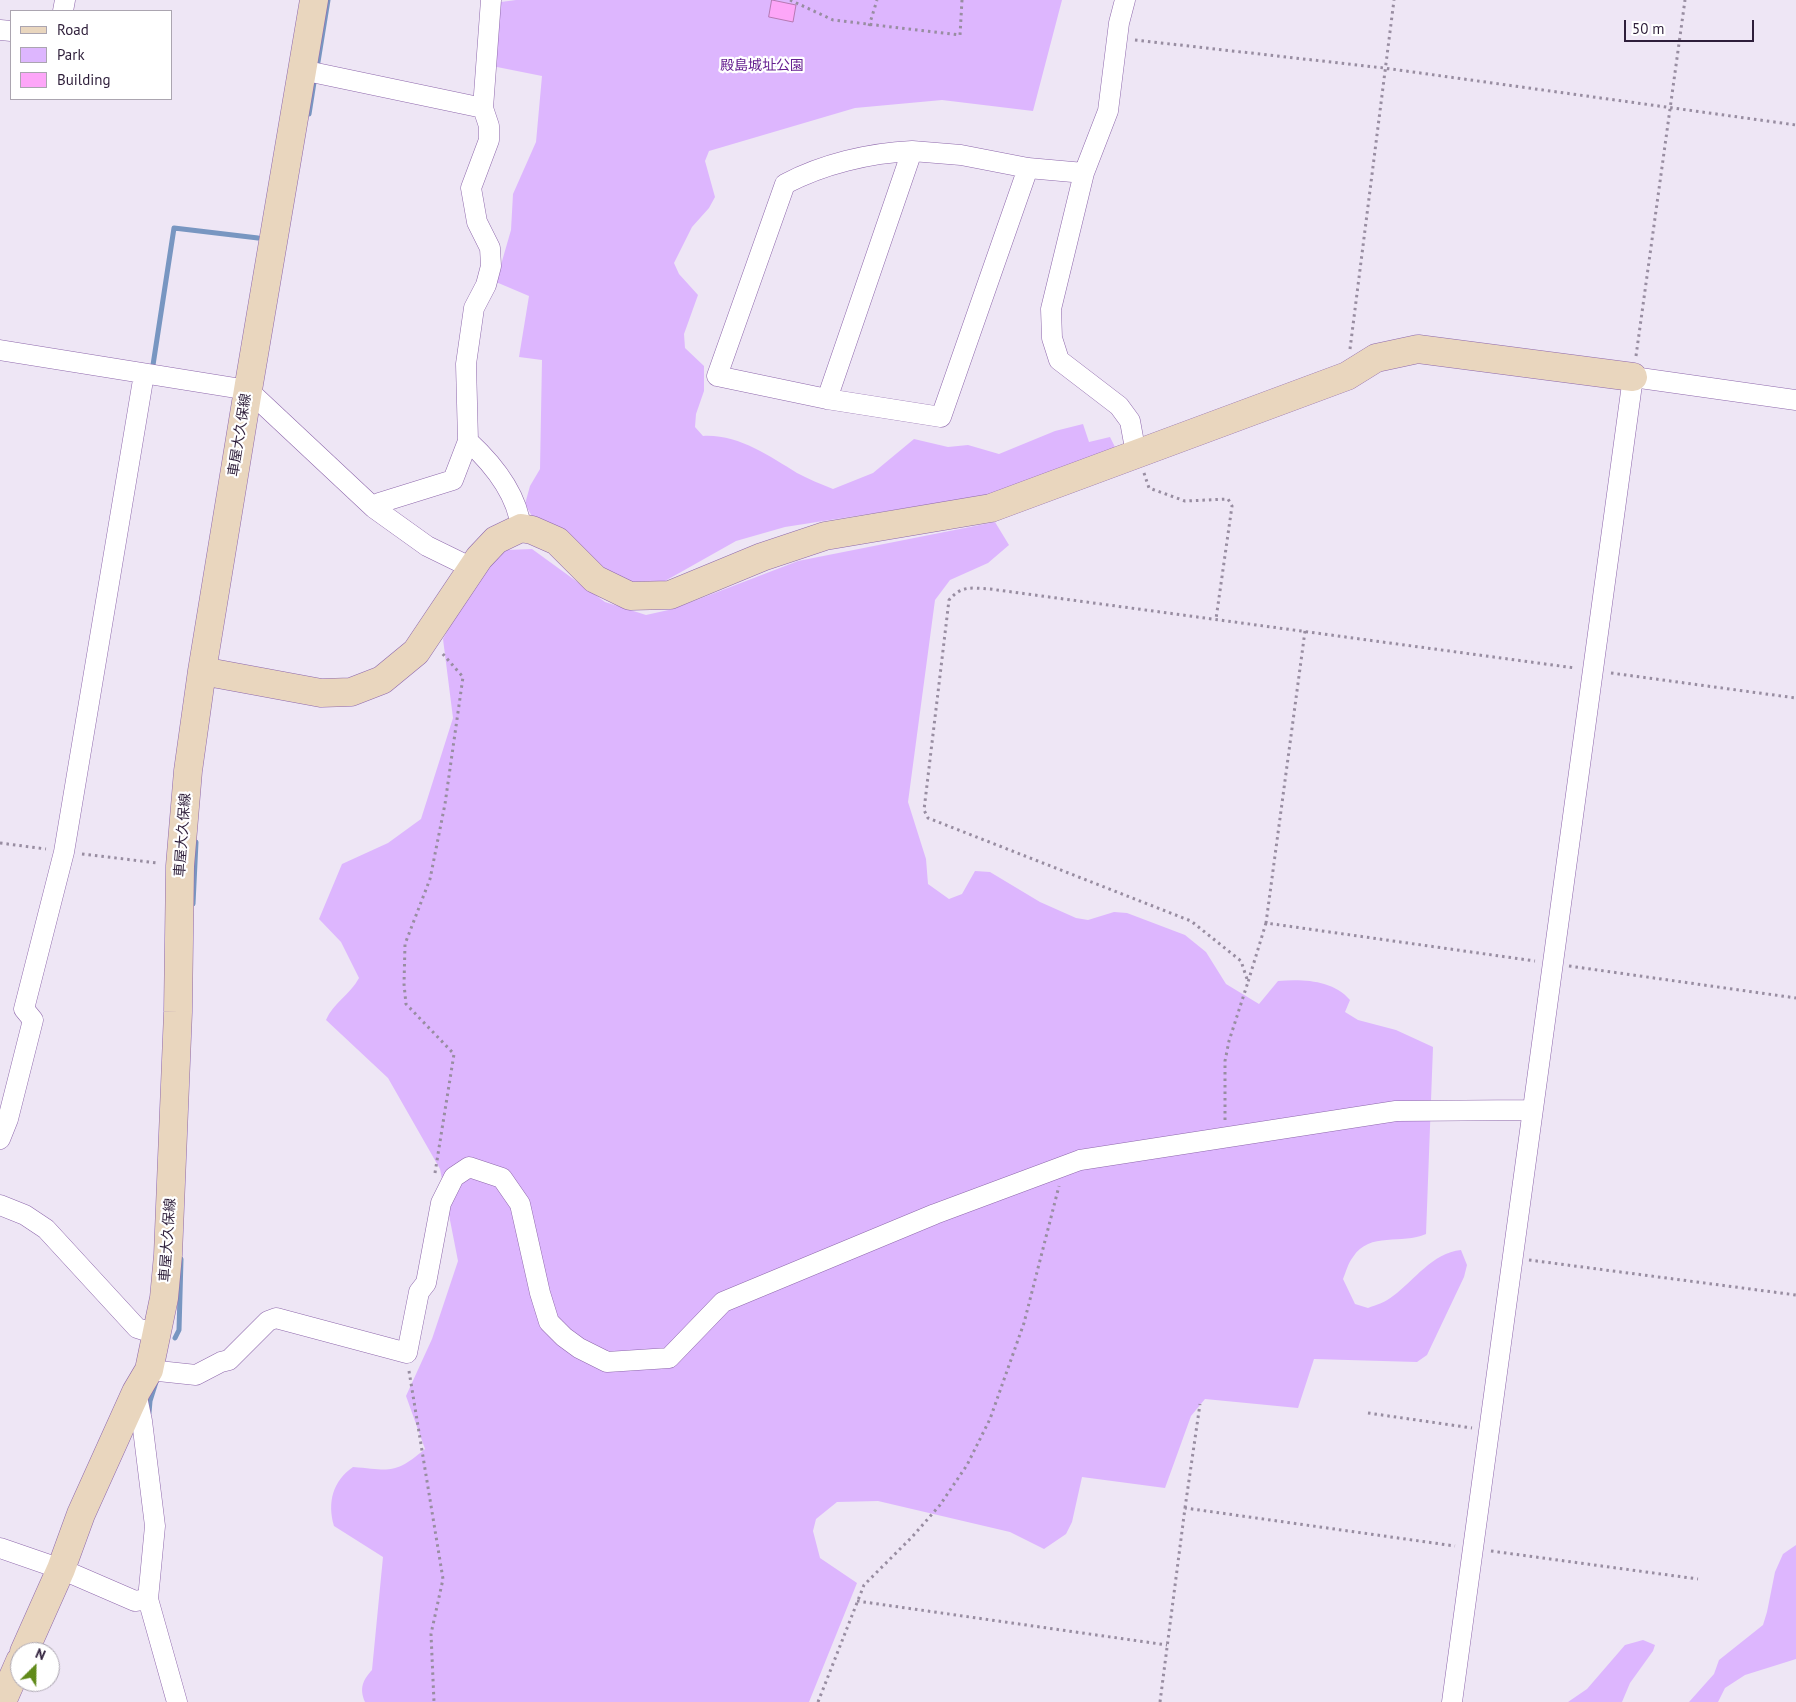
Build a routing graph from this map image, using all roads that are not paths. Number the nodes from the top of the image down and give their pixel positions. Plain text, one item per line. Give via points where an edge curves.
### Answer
1 (314, 0) edge
2 (491, 0) edge
3 (1125, 0) edge
4 (312, 72) junction
5 (483, 108) junction
6 (912, 151) junction
7 (1028, 168) junction
8 (1084, 173) junction
9 (0, 350) edge
10 (144, 374) junction
11 (1633, 377) junction
12 (248, 390) junction
13 (827, 399) junction
14 (1796, 400) edge
15 (468, 441) junction
16 (1136, 454) junction
17 (374, 508) junction
18 (522, 528) junction
19 (472, 568) junction
20 (202, 671) junction
21 (1531, 1110) junction
22 (0, 1139) edge
23 (0, 1205) edge
24 (156, 1334) junction
25 (143, 1381) junction
26 (0, 1548) edge
27 (61, 1570) junction
28 (148, 1599) junction
29 (29, 1642) edge
30 (10, 1684) edge
31 (2, 1702) edge
32 (177, 1702) edge
33 (1452, 1702) edge

1 - 4 main road, 車屋大久保線
2 - 5 street
3 - 8 street via 1108,111
4 - 5 street
4 - 12 main road, 車屋大久保線
5 - 15 street via 489,126 489,140 473,180 471,194 477,222 490,248 491,266 474,308 466,364
6 - 7 street via 961,155
6 - 13 street
6 - 13 street via 887,152 810,171 785,184 716,376
7 - 8 street
7 - 13 street via 941,417
8 - 16 street via 1051,309 1052,338 1059,360 1119,406 1130,422
9 - 10 street
10 - 12 street
10 - 22 street via 64,852 24,1009 33,1020
11 - 14 street
11 - 16 main road via 1418,349 1376,358 1347,376
11 - 21 street via 1595,670
12 - 17 street
12 - 20 main road, 車屋大久保線
15 - 17 street via 453,480 379,503
15 - 18 street via 484,455 505,484 519,512
16 - 18 main road via 991,508 825,536 762,557 670,595 630,596 595,578 557,541
17 - 19 street via 427,546
18 - 19 main road via 496,540
19 - 20 main road via 416,652 382,680 351,692 321,693
20 - 24 main road, 車屋大久保線 via 188,771 180,866 178,1012 168,1255 164,1298
21 - 25 street via 1396,1112 1080,1160 935,1214 723,1302 669,1358 607,1362 579,1348 549,1322 520,1204 502,1178 469,1167 454,1177 441,1203 426,1283 419,1292 406,1353 276,1318 268,1321 229,1360 196,1375
21 - 33 street
23 - 24 street via 46,1229 137,1328
24 - 25 main road, 車屋大久保線
25 - 27 main road, 車屋大久保線 via 81,1514
25 - 28 street via 142,1421 155,1526
26 - 27 street
27 - 28 street via 135,1601
27 - 29 main road, 車屋大久保線
28 - 32 street
30 - 31 main road

